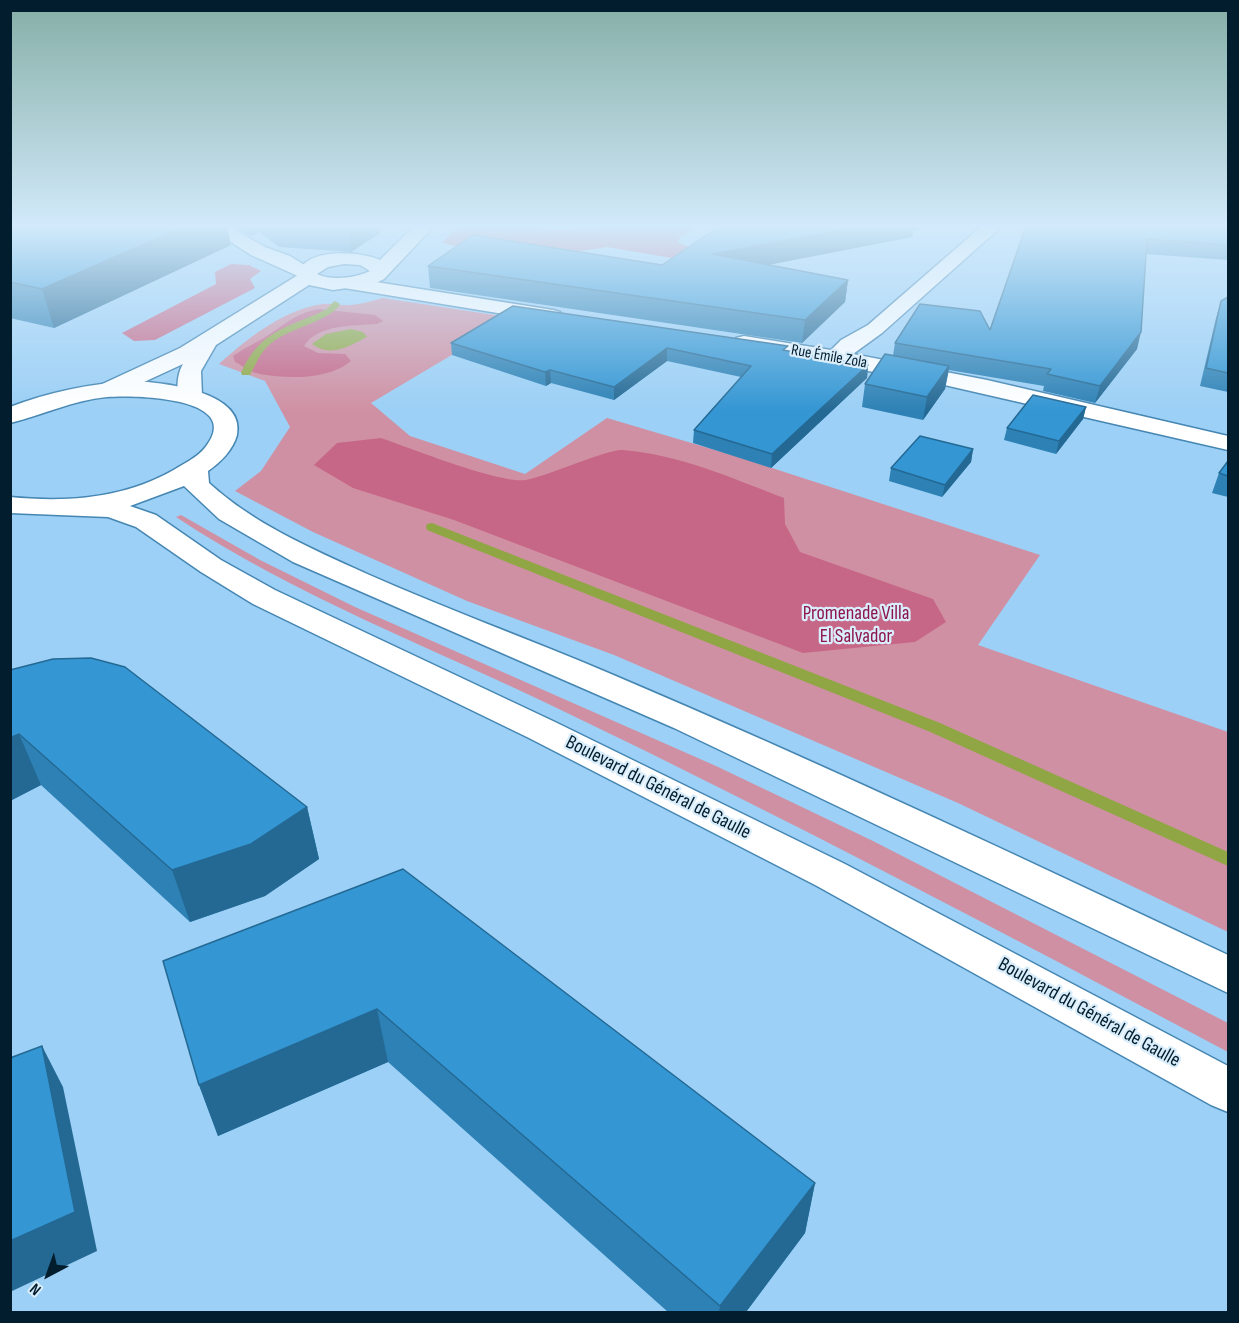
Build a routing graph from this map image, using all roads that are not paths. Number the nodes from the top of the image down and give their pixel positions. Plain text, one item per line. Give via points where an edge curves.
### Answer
1 (291, 288) edge
2 (334, 288) edge
3 (428, 288) edge
4 (922, 288) edge
5 (260, 310) junction
6 (570, 318) edge
7 (723, 340) edge
8 (207, 342) junction
9 (836, 358) junction
10 (106, 391) junction
11 (190, 396) junction
12 (53, 400) junction
13 (10, 403) edge
14 (10, 416) edge
15 (1228, 443) edge
16 (195, 469) junction
17 (12, 506) edge
18 (82, 506) junction
19 (1228, 975) edge
20 (1228, 1090) edge

1 - 5 street
2 - 5 street
3 - 6 street
4 - 9 street
5 - 8 street
7 - 9 street, Rue Émile Zola
8 - 10 street
8 - 11 street via 190,371
9 - 15 street, Rue Émile Zola via 1095,411
10 - 11 street via 152,390
10 - 12 street
11 - 16 street via 214,409 225,426 223,440
12 - 13 street
12 - 14 street
16 - 18 street via 145,492
16 - 19 street via 196,485 233,516 324,566 699,725
17 - 18 street
18 - 20 street, Boulevard du Général de Gaulle via 112,509 146,521 264,597 831,875

